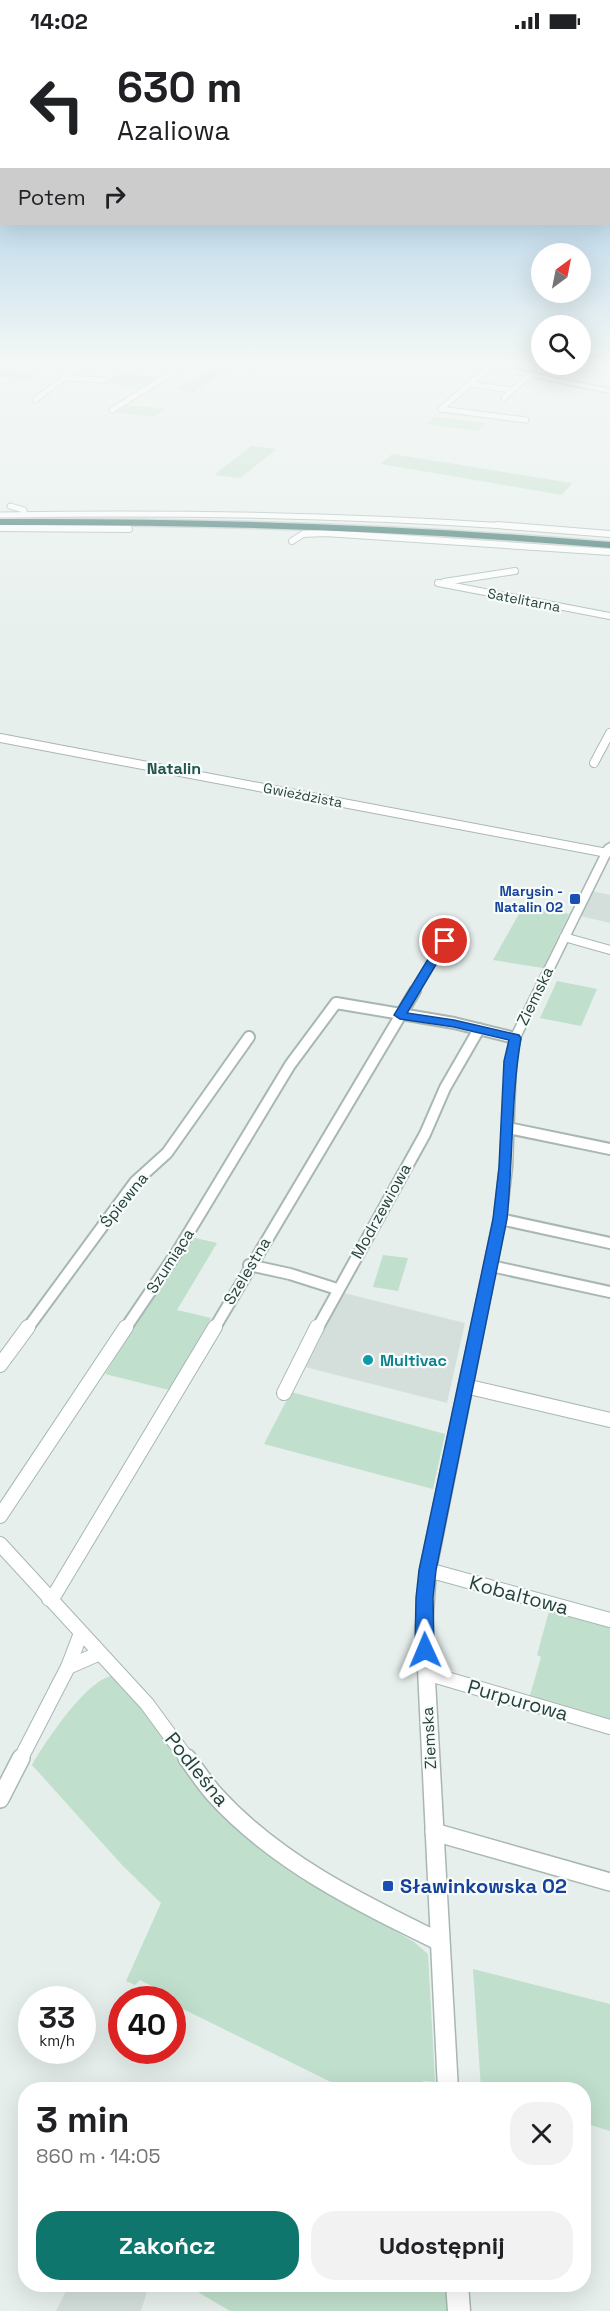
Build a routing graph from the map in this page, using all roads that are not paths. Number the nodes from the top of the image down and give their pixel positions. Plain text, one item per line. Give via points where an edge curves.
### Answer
1 (10, 506) dead end
2 (0, 514) edge
3 (24, 514) junction
4 (0, 521) edge
5 (0, 528) edge
6 (129, 529) dead end
7 (610, 534) edge
8 (292, 541) dead end
9 (610, 543) edge
10 (610, 552) edge
11 (515, 571) dead end
12 (610, 616) edge
13 (609, 737) edge
14 (0, 738) edge
15 (594, 764) dead end
16 (608, 850) edge
17 (564, 937) junction
18 (445, 941) dead end
19 (610, 950) edge
20 (400, 1015) junction
21 (479, 1029) junction
22 (249, 1037) dead end
23 (515, 1038) junction
24 (508, 1128) junction
25 (610, 1149) edge
26 (500, 1219) junction
27 (610, 1243) edge
28 (249, 1265) junction
29 (491, 1266) junction
30 (337, 1289) junction
31 (610, 1292) edge
32 (0, 1365) edge
33 (465, 1386) junction
34 (284, 1393) dead end
35 (610, 1420) edge
36 (0, 1516) edge
37 (0, 1544) edge
38 (428, 1570) junction
39 (49, 1599) junction
40 (610, 1620) edge
41 (81, 1634) junction
42 (100, 1653) junction
43 (68, 1667) junction
44 (426, 1673) junction
45 (610, 1727) edge
46 (0, 1798) edge
47 (434, 1832) junction
48 (610, 1882) edge
49 (438, 1941) junction
50 (447, 2082) edge
51 (458, 2292) edge
52 (459, 2311) edge

1 - 3 street via 24,510
2 - 3 street
3 - 7 street via 140,512 358,519
4 - 9 highway via 295,525
5 - 6 street
8 - 10 street via 307,533 325,533
11 - 12 street, Satelitarna via 438,584
13 - 15 street
14 - 16 street, Gwieździsta
16 - 17 street, Ziemska
17 - 19 street
17 - 23 street, Ziemska
18 - 20 street, Szelestna
20 - 21 street
20 - 28 street, Szelestna
20 - 36 street, Szumiąca via 336,1003 290,1065 171,1262
21 - 23 street
21 - 30 street, Modrzewiowa
22 - 32 street, Śpiewna via 167,1153 135,1182
23 - 24 street, Ziemska
24 - 25 street
24 - 26 street, Ziemska
26 - 27 street
26 - 29 street, Ziemska
28 - 30 street
28 - 39 street, Szelestna via 106,1511
29 - 31 street
29 - 33 street, Ziemska
30 - 34 street, Modrzewiowa
33 - 35 street
33 - 38 street, Ziemska
37 - 39 street, Podleśna
38 - 40 street, Kobaltowa
38 - 44 street, Ziemska via 424,1617
39 - 41 street, Podleśna
41 - 42 street, Podleśna
41 - 43 street
42 - 43 street
42 - 49 street, Podleśna via 147,1704 214,1794 241,1821 351,1899
43 - 46 street
44 - 45 street, Purpurowa
44 - 47 street, Ziemska
47 - 48 street
47 - 49 street, Ziemska
49 - 50 street, Ziemska
51 - 52 street

